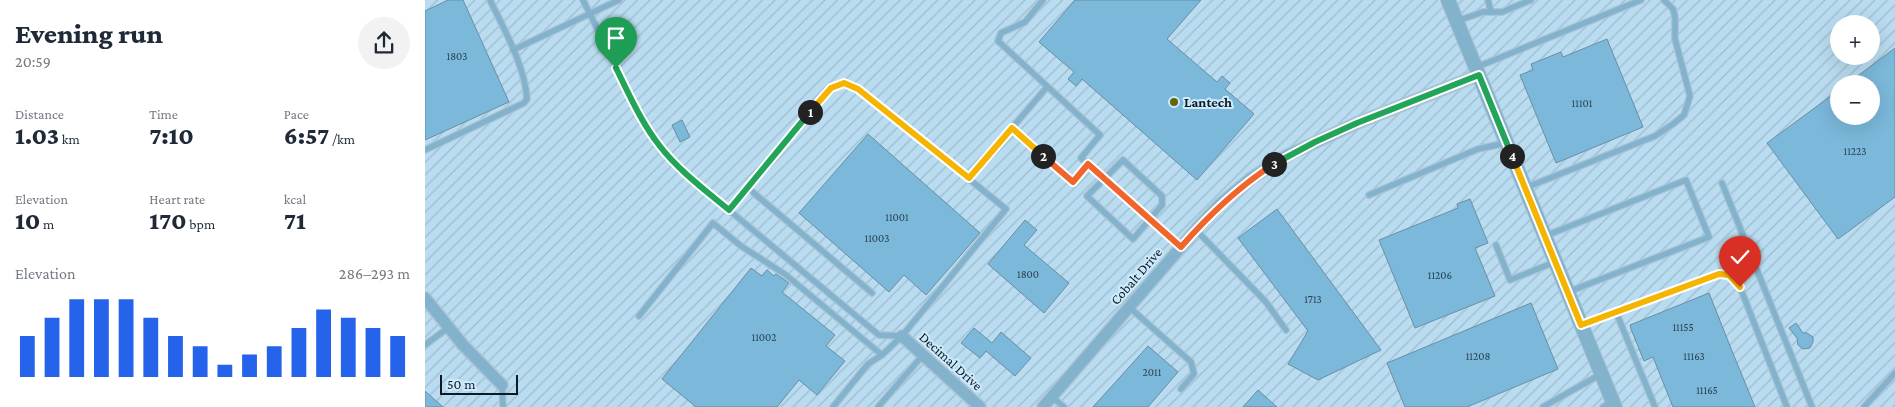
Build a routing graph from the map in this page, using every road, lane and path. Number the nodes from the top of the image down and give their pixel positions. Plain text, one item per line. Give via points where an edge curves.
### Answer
1 (490, 0) edge
2 (583, 0) edge
3 (619, 0) edge
4 (1043, 0) edge
5 (1448, 0) edge
6 (1488, 0) edge
7 (1531, 0) edge
8 (1641, 0) edge
9 (1664, 0) edge
10 (1491, 12) junction
11 (590, 15) junction
12 (1457, 21) junction
13 (513, 50) junction
14 (1477, 71) junction
15 (1047, 87) junction
16 (1012, 128) junction
17 (1506, 143) junction
18 (425, 150) edge
19 (1088, 164) junction
20 (969, 178) junction
21 (1104, 178) junction
22 (1721, 183) dead end
23 (748, 188) junction
24 (1525, 188) junction
25 (1369, 195) dead end
26 (729, 210) junction
27 (1150, 219) junction
28 (1196, 230) junction
29 (1545, 236) junction
30 (1495, 245) dead end
31 (1181, 247) junction
32 (1555, 262) junction
33 (1568, 292) junction
34 (872, 293) dead end
35 (425, 298) edge
36 (1129, 307) junction
37 (1617, 312) junction
38 (639, 316) dead end
39 (1581, 325) junction
40 (448, 328) junction
41 (1285, 330) dead end
42 (902, 336) junction
43 (425, 345) edge
44 (923, 355) junction
45 (883, 356) junction
46 (1895, 373) edge
47 (1601, 374) junction
48 (502, 385) joint
49 (1181, 389) dead end
50 (1052, 397) junction
51 (1610, 405) edge
52 (503, 407) edge
53 (833, 407) edge
54 (878, 407) edge
55 (980, 407) edge
56 (1043, 407) edge
57 (1064, 407) edge
58 (1543, 407) edge
59 (1655, 407) edge
60 (1787, 407) edge
61 (1812, 407) edge
62 (1864, 407) edge

1 - 13 lane
2 - 11 lane
3 - 11 lane
4 - 15 lane via 1025,22 1001,33 998,41
5 - 12 street
6 - 10 lane
7 - 10 lane via 1502,12
8 - 14 lane
9 - 24 lane via 1673,9 1675,39 1690,96 1684,114 1655,136
10 - 12 lane
11 - 13 lane
11 - 26 lane via 643,121 659,146 688,176
12 - 14 street
13 - 18 lane via 527,89 524,103
14 - 17 street
14 - 28 street, Cobalt Drive via 1288,155 1250,179
15 - 16 lane
15 - 19 lane via 1100,135 1081,158
16 - 19 lane via 1073,182
16 - 20 lane
17 - 24 street
17 - 25 lane via 1478,149
19 - 21 lane
20 - 23 lane via 858,89 844,83 831,88
20 - 42 lane via 1006,209
21 - 27 lane
21 - 27 lane via 1123,160 1162,196 1162,205
21 - 27 lane via 1087,196 1133,239
22 - 61 lane
23 - 26 lane
23 - 34 lane
24 - 29 street
26 - 42 lane via 879,335
27 - 31 lane
28 - 31 street, Cobalt Drive
28 - 41 lane via 1266,302
29 - 32 street
29 - 33 lane via 1686,180 1709,237
30 - 32 lane via 1510,280
31 - 36 street, Cobalt Drive
32 - 33 street
33 - 39 street
35 - 40 street
36 - 49 lane via 1191,362 1193,374
36 - 50 street, Cobalt Drive
37 - 39 lane
37 - 59 lane
37 - 60 lane via 1719,274 1729,275 1740,287
38 - 45 lane via 713,223 786,275
39 - 47 street
40 - 43 lane
40 - 48 street
42 - 44 street, Decimal Drive
42 - 45 lane
44 - 54 lane
44 - 55 street, Decimal Drive
45 - 53 lane via 868,364
46 - 62 lane
47 - 51 street
47 - 58 lane
48 - 52 lane
50 - 56 street, Cobalt Drive
50 - 57 lane

